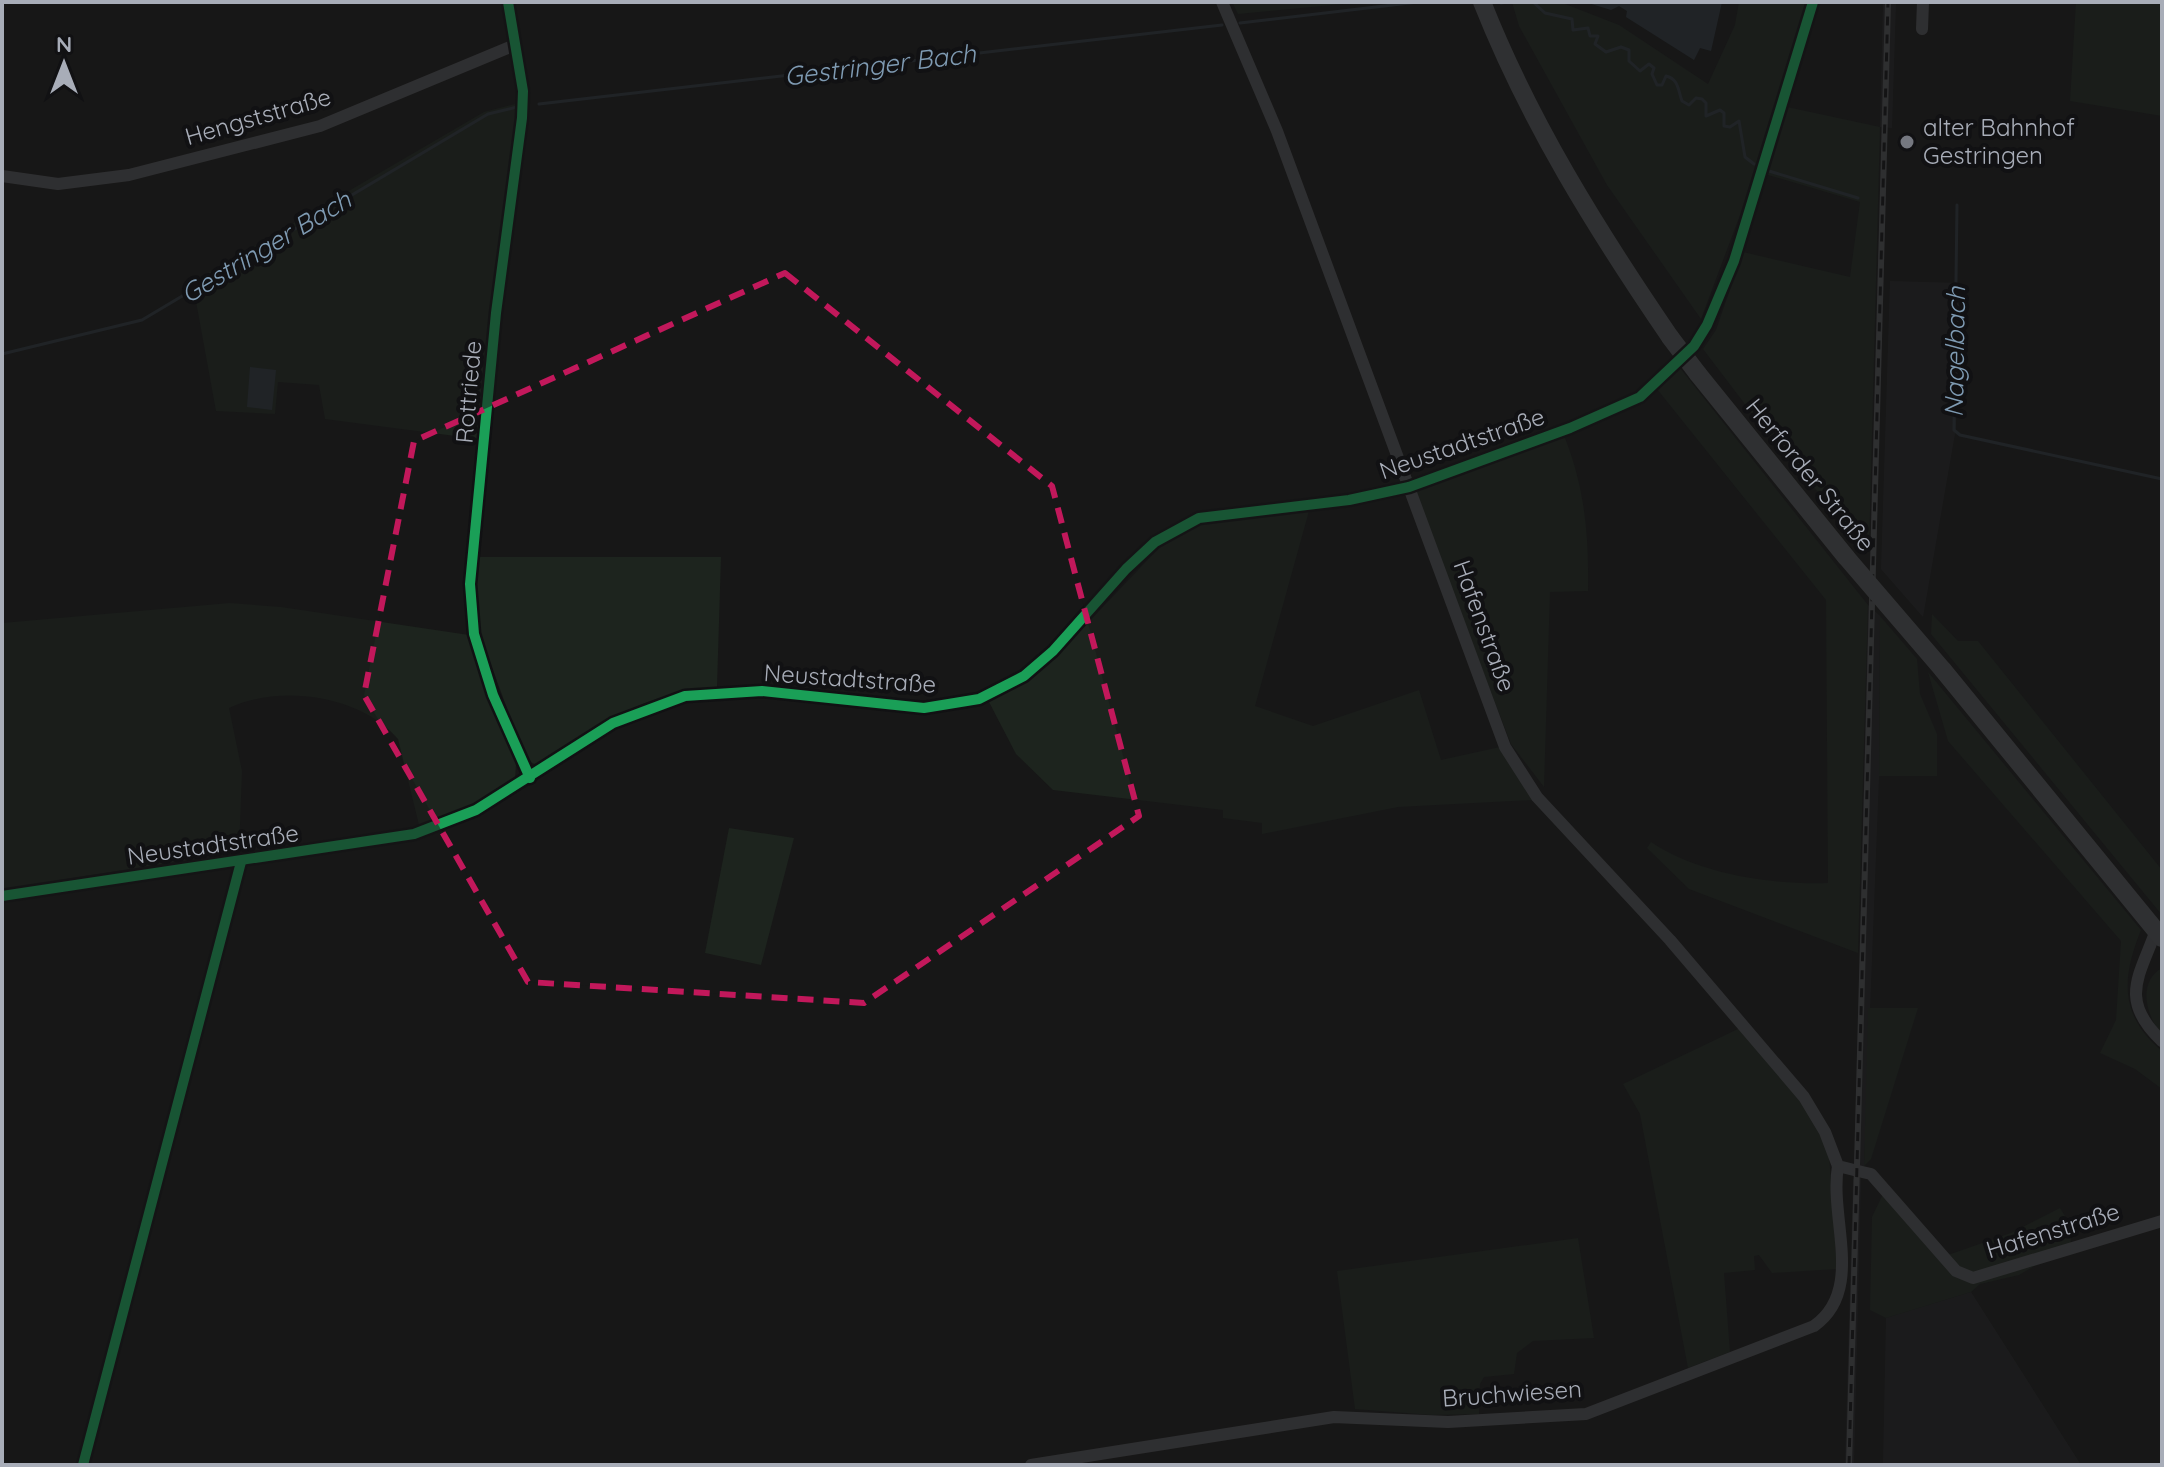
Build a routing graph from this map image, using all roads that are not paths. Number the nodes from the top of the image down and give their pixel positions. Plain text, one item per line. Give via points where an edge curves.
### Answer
1 (508, 2) edge
2 (1222, 2) edge
3 (1482, 2) edge
4 (1813, 2) edge
5 (1923, 2) edge
6 (1922, 29) dead end
7 (515, 45) junction
8 (2, 176) edge
9 (1409, 487) junction
10 (530, 778) junction
11 (241, 862) junction
12 (2, 896) edge
13 (2159, 934) edge
14 (2162, 1041) edge
15 (1838, 1166) junction
16 (2162, 1221) edge
17 (83, 1465) edge
18 (1031, 1465) edge

1 - 7 street, Rottriede
2 - 9 street, Hafenstraße via 1277,131
3 - 13 main road, Herforder Straße, bridge via 1521,93 1561,167 1670,337
4 - 9 street, Neustadtstraße via 1734,261 1694,346 1640,397
5 - 6 street
7 - 8 street, Hengststraße via 320,126 129,175 58,184
7 - 10 street, Rottriede via 522,118 496,313 471,611 493,695
9 - 10 street, Neustadtstraße via 1349,500 1199,518 1155,542 1024,676 979,699 924,708 762,691 685,696 597,731
9 - 15 street, Hafenstraße via 1505,747 1537,797 1670,940 1804,1097
10 - 11 street, Neustadtstraße via 476,810 414,834
11 - 12 street, Neustadtstraße
11 - 17 street
13 - 14 street via 2137,970 2136,989 2141,1012
15 - 16 street, Hafenstraße via 1871,1174 1956,1271 1973,1278
15 - 18 street, Bruchwiesen via 1834,1186 1841,1274 1839,1297 1827,1317 1586,1414 1448,1422 1334,1417

